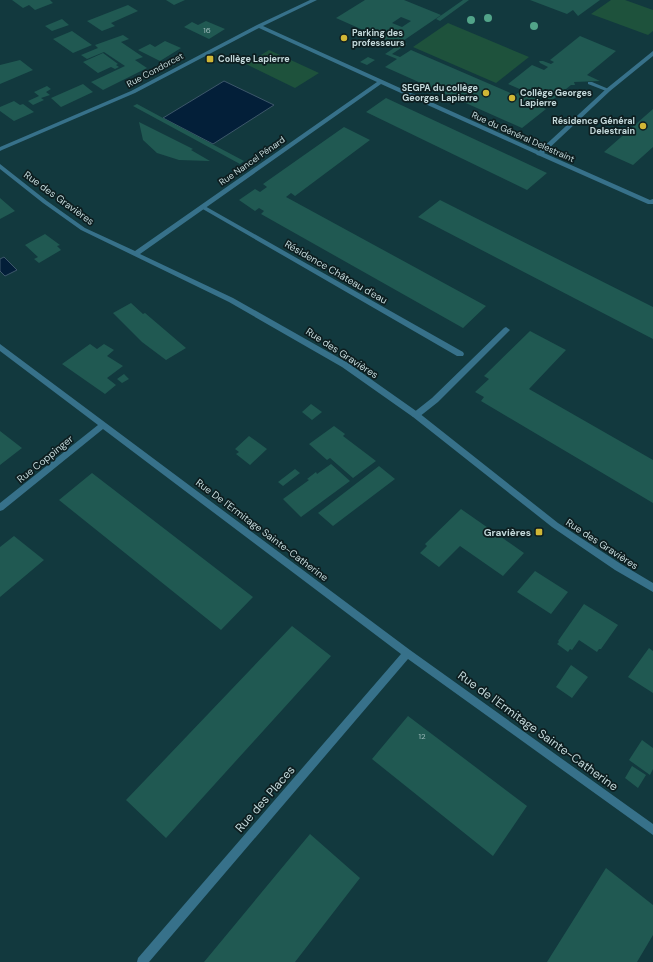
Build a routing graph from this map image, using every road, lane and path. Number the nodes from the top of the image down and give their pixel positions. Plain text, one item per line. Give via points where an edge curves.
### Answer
1 (314, 0) edge
2 (259, 26) junction
3 (653, 53) edge
4 (380, 82) junction
5 (590, 83) dead end
6 (608, 90) junction
7 (0, 149) edge
8 (539, 154) junction
9 (0, 166) edge
10 (652, 203) edge
11 (203, 207) junction
12 (135, 254) junction
13 (506, 330) dead end
14 (0, 347) edge
15 (460, 354) dead end
16 (416, 415) junction
17 (103, 425) junction
18 (0, 508) edge
19 (653, 588) edge
20 (407, 653) junction
21 (653, 830) edge
22 (142, 962) edge

1 - 2 street, Rue Condorcet
2 - 4 street, Rue du Général Delestraint
2 - 7 street, Rue Condorcet via 133,92
3 - 6 street
4 - 8 street, Rue du Général Delestraint
4 - 11 street, Rue Nancel Pénard
5 - 6 street
6 - 8 street
8 - 10 street, Rue du Général Delestraint
9 - 12 street, Rue des Gravières via 83,229
11 - 12 street, Rue Nancel Pénard
11 - 15 street, Résidence Château d'eau
12 - 16 street, Rue des Gravières via 231,300 290,332 345,365
13 - 16 street via 435,400
14 - 17 street
16 - 19 street, Rue des Gravières via 554,525
17 - 18 street, Rue Coppinger
17 - 20 street, Rue De l'Ermitage Sainte-Catherine
20 - 21 street, Rue de l'Ermitage Sainte-Catherine
20 - 22 street, Rue des Places

